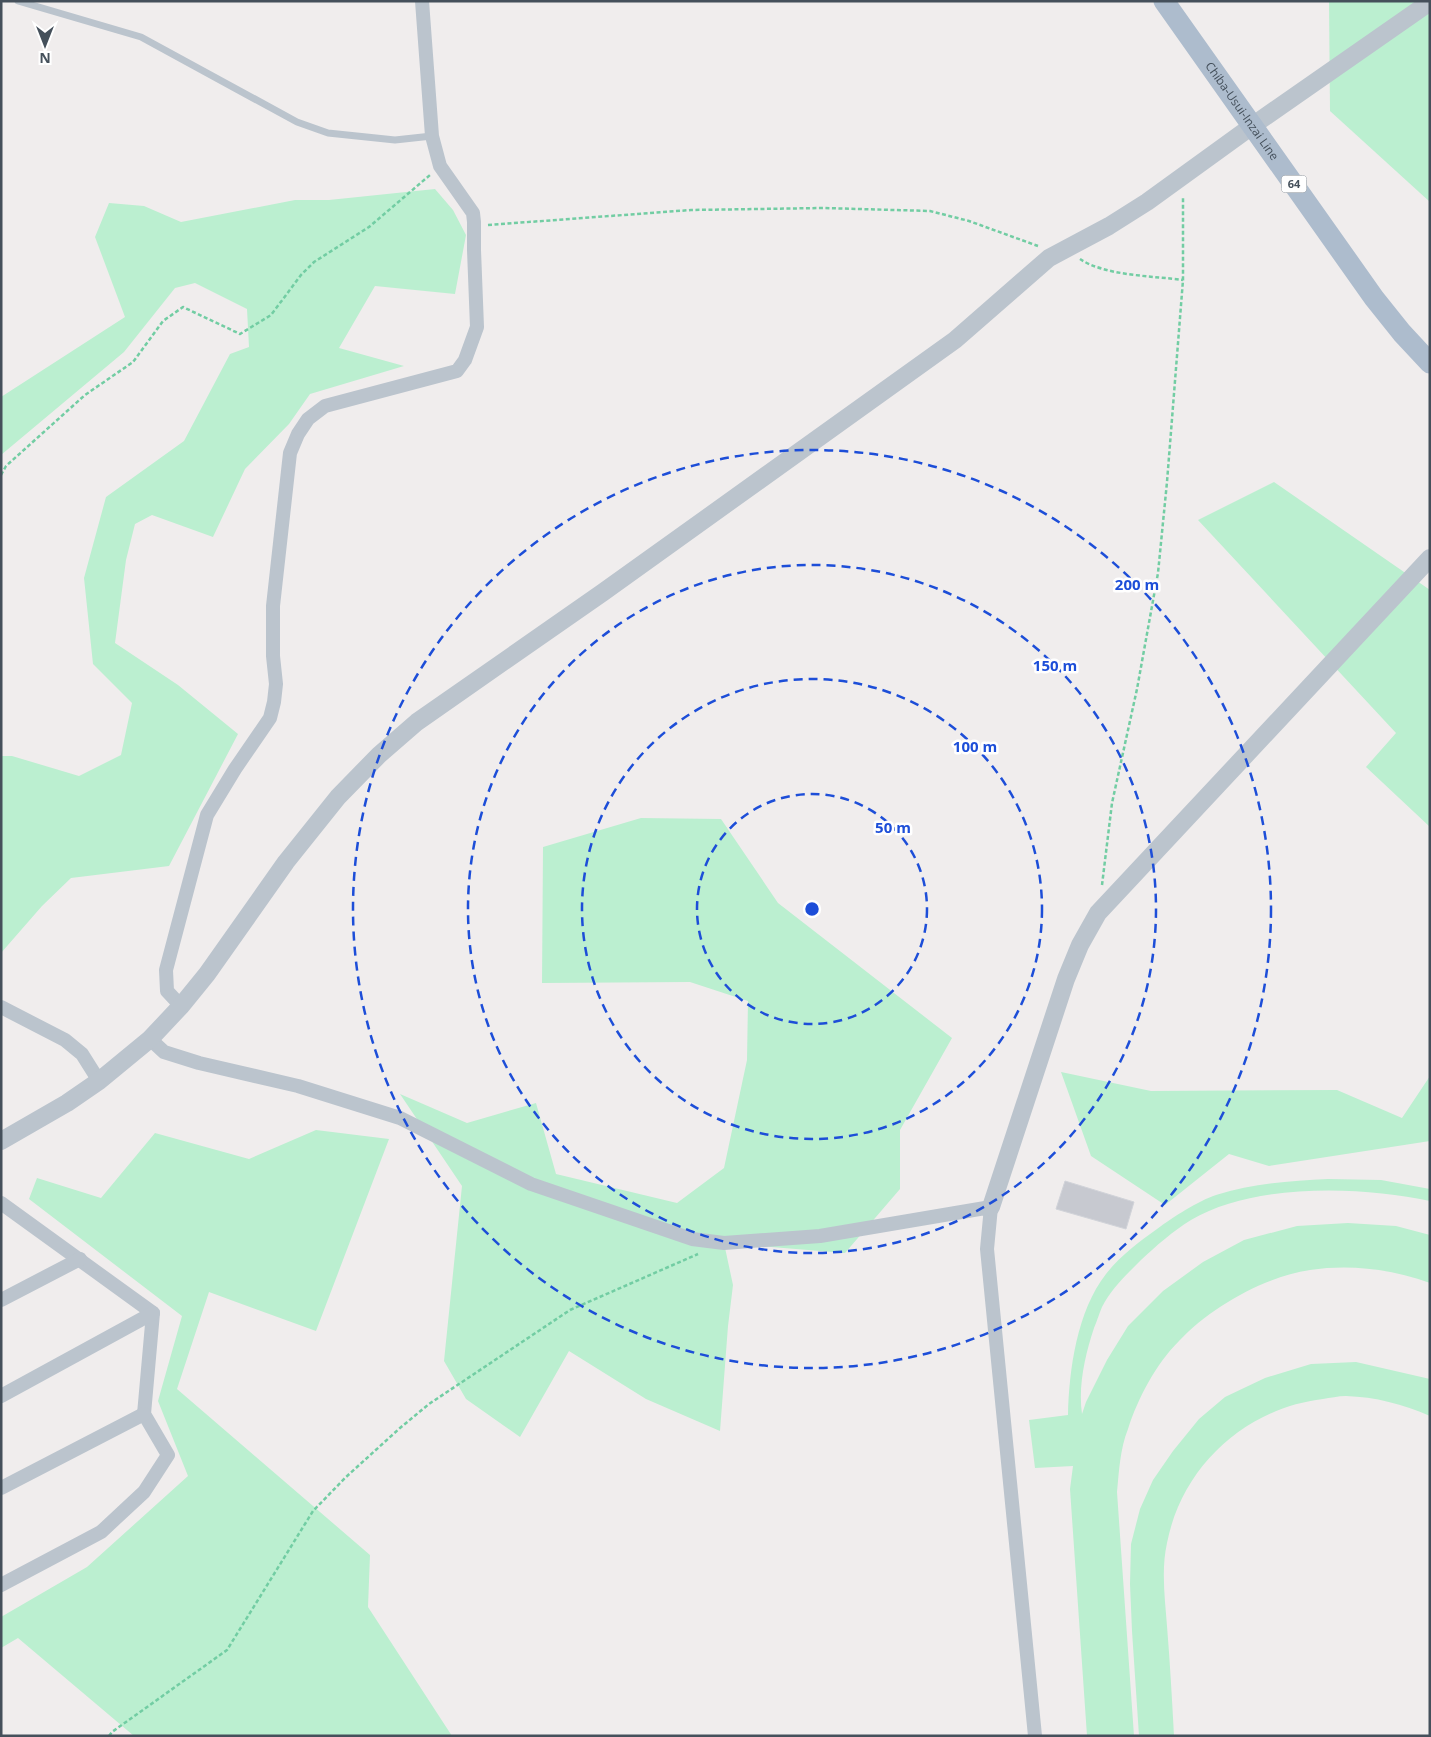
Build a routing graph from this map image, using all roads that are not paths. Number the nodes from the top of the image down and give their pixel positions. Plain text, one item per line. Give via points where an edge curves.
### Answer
1 (18, 1) edge
2 (422, 1) edge
3 (1164, 1) edge
4 (1430, 2) edge
5 (1252, 126) junction
6 (432, 136) junction
7 (1430, 363) edge
8 (1430, 558) edge
9 (181, 1006) junction
10 (1, 1007) edge
11 (150, 1040) junction
12 (99, 1081) junction
13 (1, 1141) edge
14 (1, 1203) edge
15 (992, 1207) junction
16 (80, 1259) junction
17 (1, 1300) edge
18 (154, 1313) junction
19 (1, 1396) edge
20 (144, 1414) junction
21 (1, 1488) edge
22 (1, 1584) edge
23 (1035, 1736) edge

1 - 6 lane via 141,37 297,122 328,133 395,140
2 - 6 street
3 - 5 main road, Chiba-Usui-Inzai Line / 64
4 - 5 street
5 - 7 main road, Chiba-Usui-Inzai Line / 64 via 1374,298
5 - 9 street via 1147,202 1049,258 955,340 417,722 338,797 286,862
6 - 9 street via 440,166 473,213 477,327 465,360 457,371 325,406 308,419 298,434 290,453 273,606 274,702 270,718 207,816 166,970 167,991
8 - 15 street via 1098,913 1066,979
9 - 11 street
10 - 12 street via 66,1040 82,1054
11 - 12 street
11 - 15 street via 164,1052 199,1063 298,1086 400,1118 531,1184 692,1239 724,1243 820,1236
12 - 13 street
14 - 16 street
15 - 23 street via 987,1249
16 - 17 street
16 - 18 street
18 - 19 street
18 - 20 street
20 - 21 street
20 - 22 street via 168,1455 144,1492 101,1532

